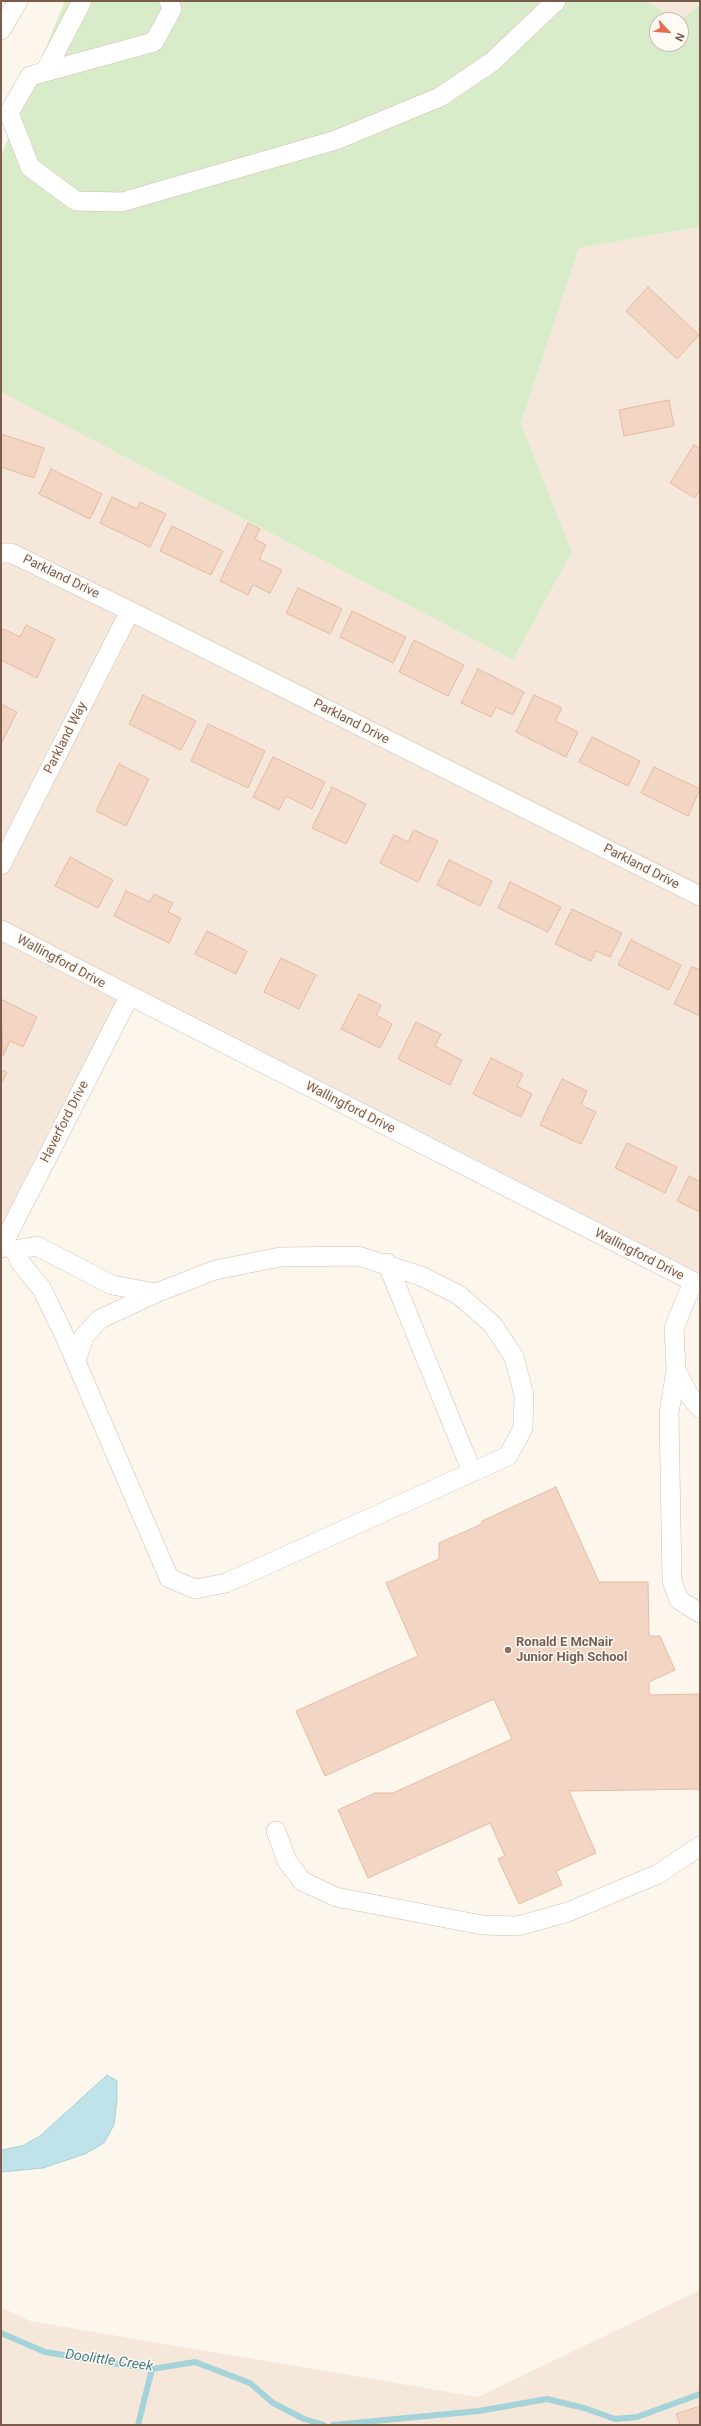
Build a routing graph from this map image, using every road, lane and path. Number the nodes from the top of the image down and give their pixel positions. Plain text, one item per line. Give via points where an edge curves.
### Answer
1 (18, 1) edge
2 (82, 1) edge
3 (556, 1) edge
4 (171, 5) edge
5 (1, 30) edge
6 (45, 72) junction
7 (1, 553) edge
8 (130, 611) junction
9 (1, 865) edge
10 (700, 896) edge
11 (1, 930) edge
12 (128, 997) junction
13 (6, 1248) edge
14 (387, 1263) junction
15 (697, 1283) edge
16 (156, 1293) junction
17 (76, 1361) junction
18 (676, 1370) junction
19 (700, 1408) edge
20 (472, 1472) junction
21 (700, 1613) edge
22 (276, 1831) dead end
23 (700, 1846) edge

1 - 5 street
2 - 6 street
3 - 6 street via 492,62 440,97 336,140 122,202 76,201 30,167 10,113 30,76
4 - 6 street via 154,42
7 - 8 street, Parkland Drive via 11,553
8 - 9 street, Parkland Way
8 - 10 street, Parkland Drive
11 - 12 street, Wallingford Drive
12 - 13 street, Haverford Drive
12 - 15 street, Wallingford Drive
13 - 16 street via 36,1246 112,1285
13 - 17 street via 42,1289
14 - 16 street via 358,1256 280,1257 216,1270
14 - 20 street
14 - 20 street via 459,1295 493,1325 514,1357 524,1395 523,1428 508,1456
15 - 18 street via 674,1328
16 - 17 street via 100,1319 84,1336
17 - 20 street via 169,1578 195,1589 226,1583
18 - 19 street via 689,1395
18 - 21 street via 669,1413 672,1581 679,1600
22 - 23 street via 287,1861 302,1881 336,1897 482,1925 518,1926 568,1912 658,1874

